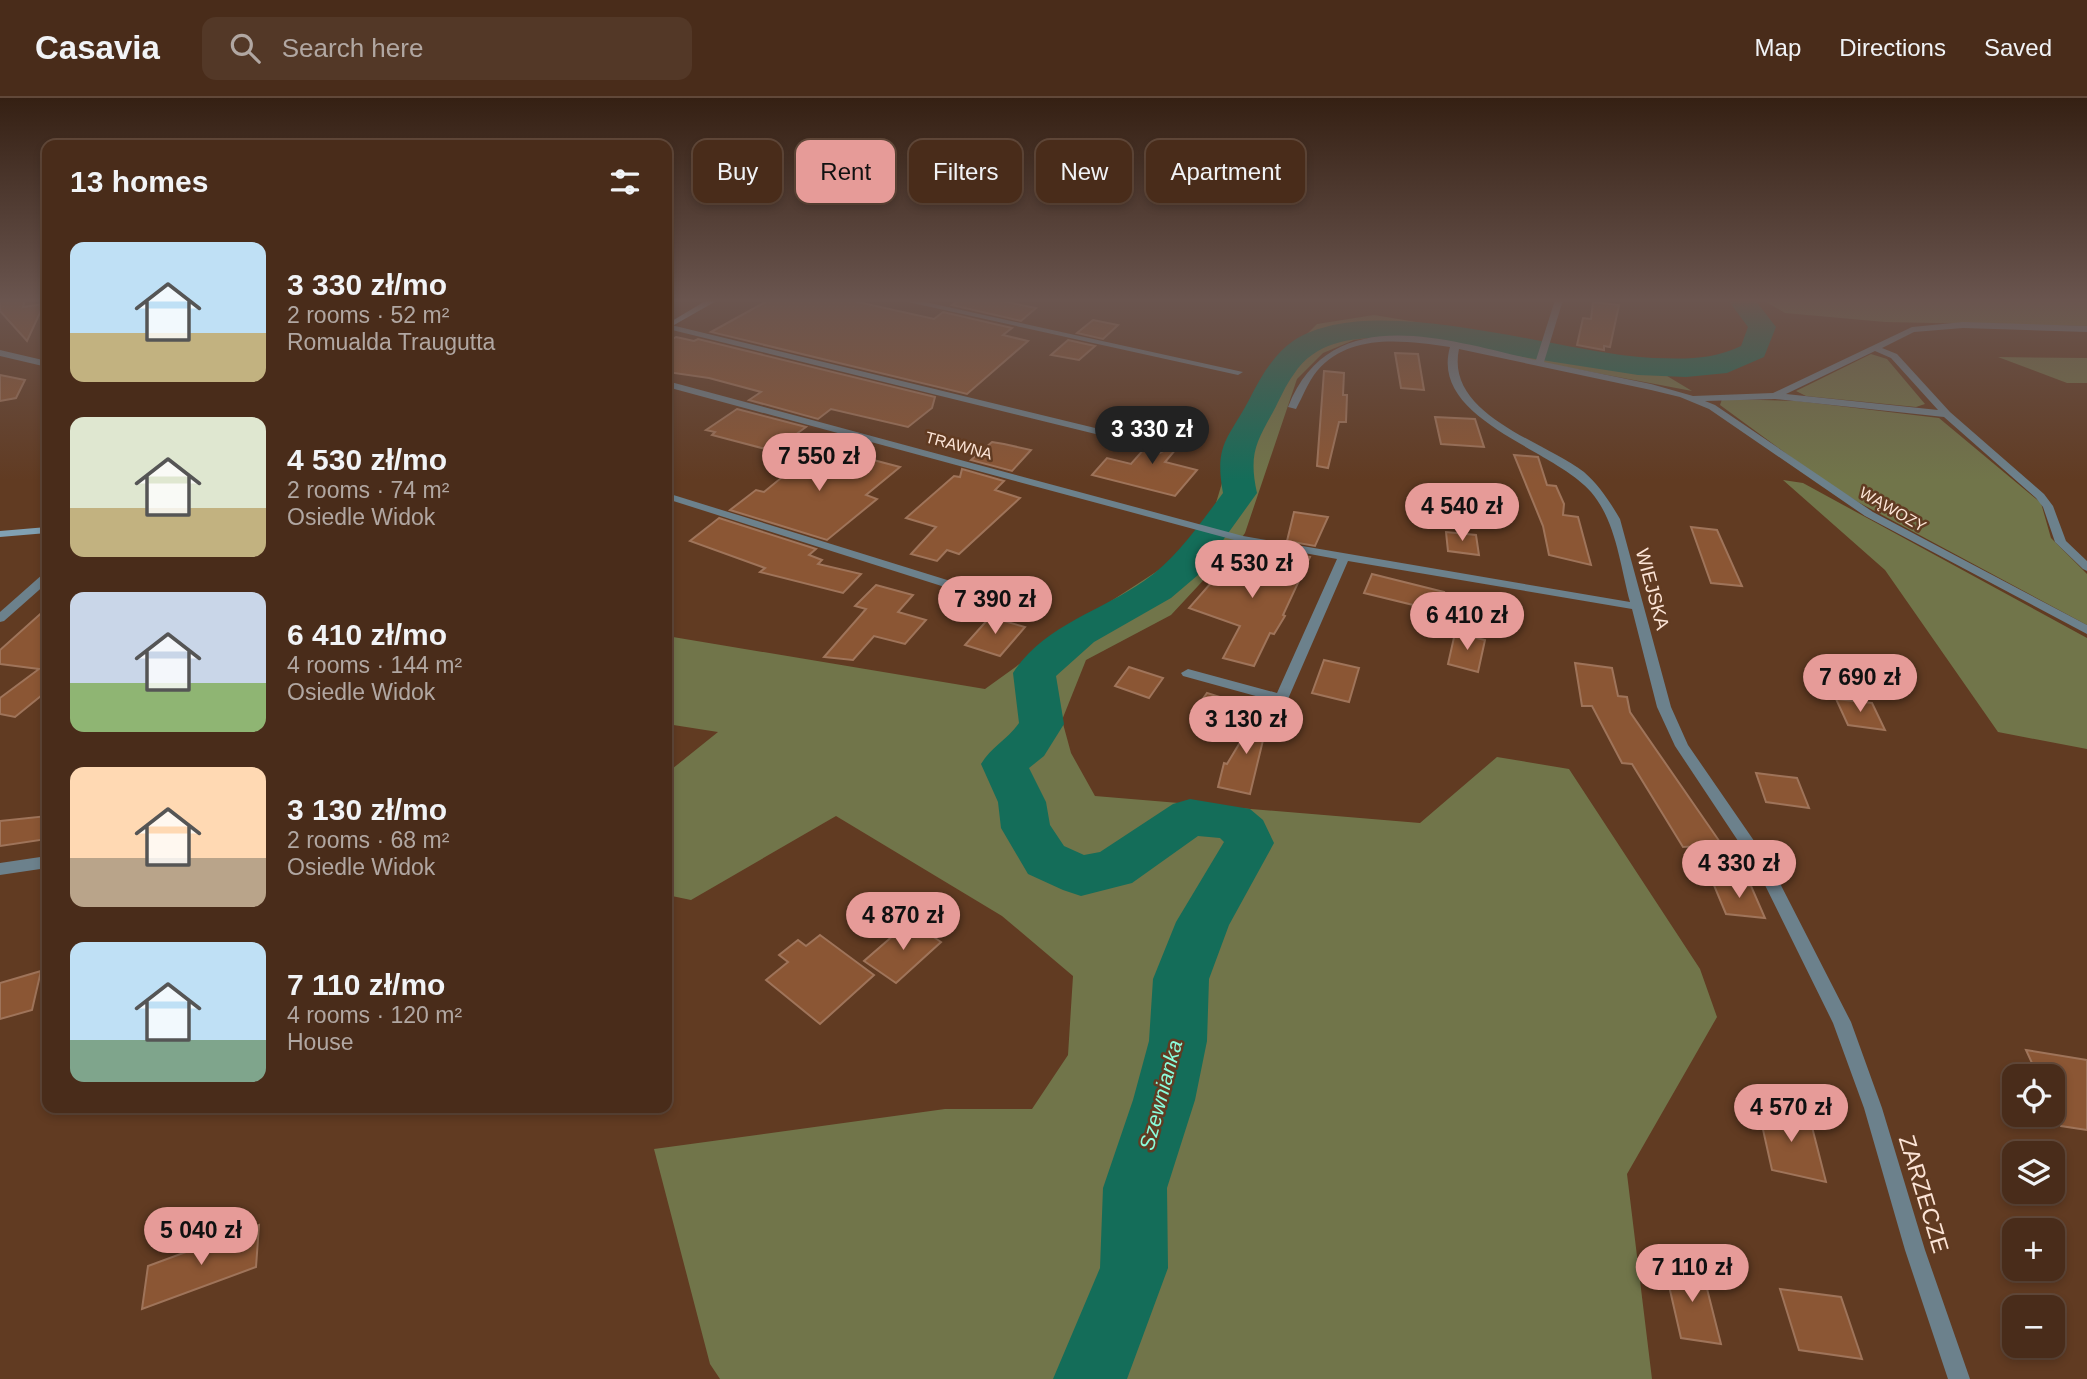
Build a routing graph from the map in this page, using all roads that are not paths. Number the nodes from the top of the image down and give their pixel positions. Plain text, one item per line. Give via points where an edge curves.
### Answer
1 (802, 360) edge
2 (1181, 360) edge
3 (1322, 360) edge
4 (1453, 360) edge
5 (1518, 360) edge
6 (1540, 360) edge
7 (1851, 360) edge
8 (1897, 360) edge
9 (1539, 364) junction
10 (1238, 372) dead end
11 (672, 385) edge
12 (1776, 396) junction
13 (1695, 398) junction
14 (1293, 407) dead end
15 (1947, 414) junction
16 (1161, 447) dead end
17 (672, 498) edge
18 (42, 530) edge
19 (0, 534) edge
20 (1344, 556) junction
21 (2087, 567) edge
22 (42, 581) edge
23 (1639, 607) junction
24 (1040, 613) dead end
25 (0, 618) edge
26 (2087, 630) edge
27 (1188, 673) dead end
28 (42, 863) edge
29 (0, 869) edge
30 (1842, 1022) joint
31 (1959, 1379) edge

1 - 16 street
2 - 10 street
3 - 14 street via 1305,379
4 - 23 street, WIEJSKA via 1459,393 1601,493 1614,519
5 - 9 street
6 - 9 street
7 - 12 street
8 - 15 street
9 - 13 street, WĄWOZY
11 - 20 street, TRAWNA via 1242,539
12 - 13 street, WĄWOZY
12 - 15 street, WĄWOZY
13 - 26 street, WĄWOZY via 1869,514
15 - 21 street via 2040,496 2061,542
17 - 24 street
18 - 19 main road
20 - 23 street, TRAWNA
20 - 27 street via 1281,699
22 - 25 street
23 - 30 street, WIEJSKA via 1664,707 1682,746 1764,867
28 - 29 street
30 - 31 street, ZARZECZE

